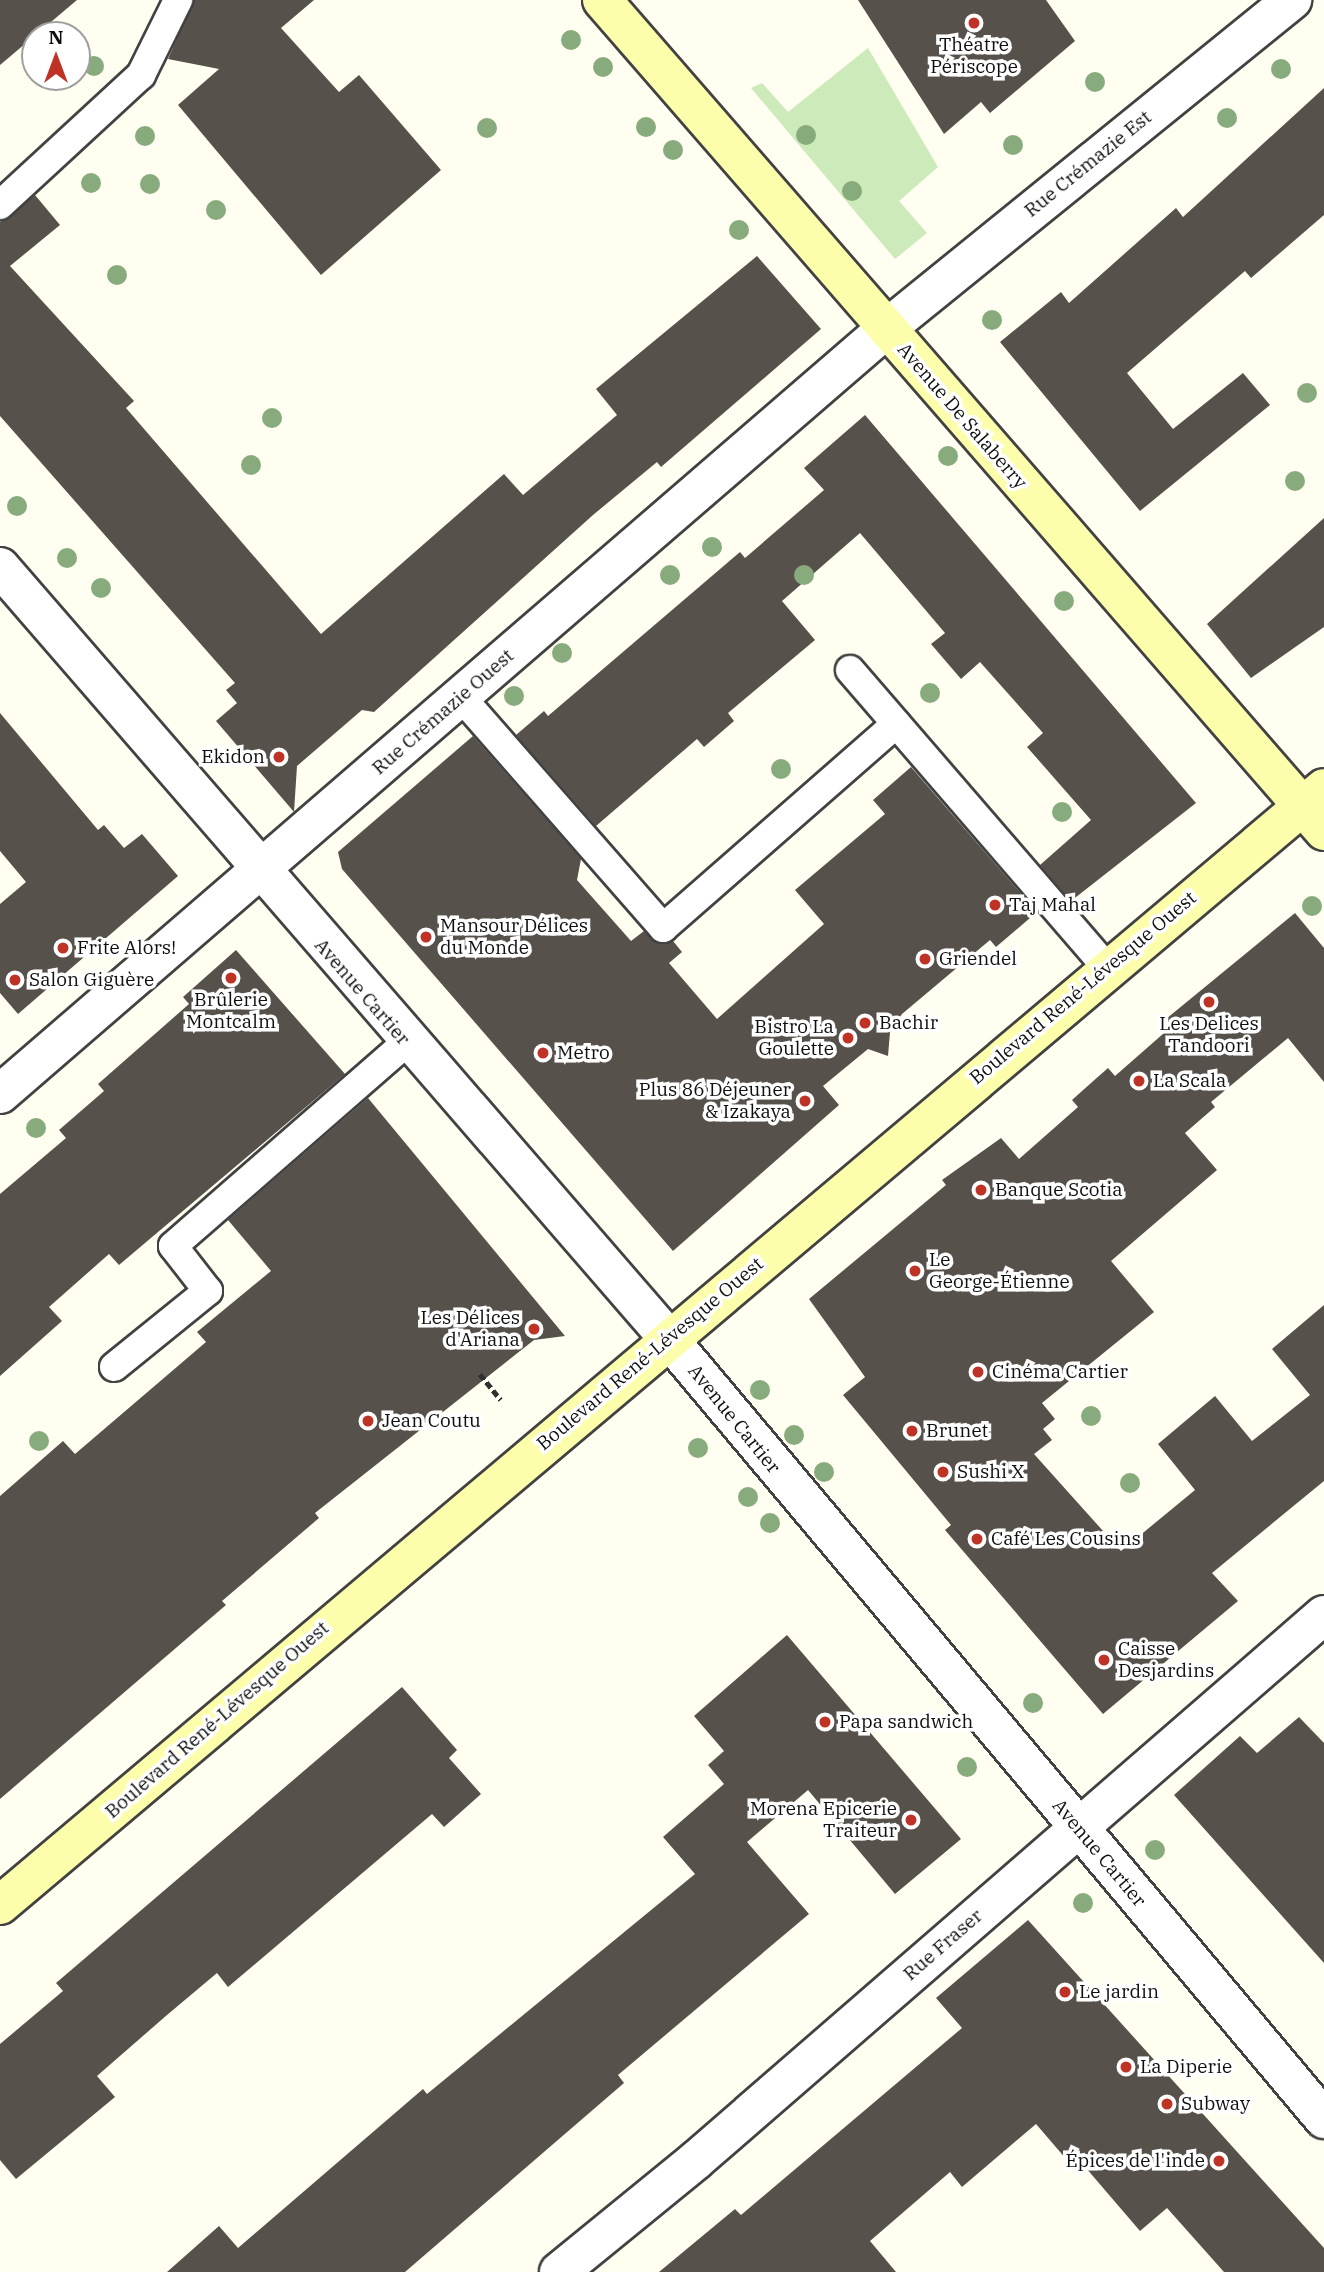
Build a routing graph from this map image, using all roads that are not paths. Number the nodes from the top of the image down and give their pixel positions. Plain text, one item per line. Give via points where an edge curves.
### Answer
1 (178, 0) edge
2 (602, 0) edge
3 (1292, 0) edge
4 (0, 205) edge
5 (886, 329) junction
6 (0, 567) edge
7 (850, 670) dead end
8 (461, 697) junction
9 (896, 724) junction
10 (1317, 808) edge
11 (258, 869) junction
12 (1106, 967) junction
13 (406, 1043) junction
14 (0, 1094) edge
15 (668, 1338) junction
16 (114, 1367) dead end
17 (1324, 1615) edge
18 (1077, 1827) junction
19 (0, 1905) edge
20 (1324, 2119) edge
21 (559, 2272) edge

1 - 4 lane via 141,75
2 - 5 main road, Avenue De Salaberry
3 - 5 street, Rue Crémazie Est
5 - 8 street, Rue Crémazie Ouest
5 - 10 main road, Avenue De Salaberry
6 - 11 street, Avenue Cartier
7 - 9 lane
8 - 9 lane via 663,928
8 - 11 street, Rue Crémazie Ouest
9 - 12 lane
10 - 12 main road, Boulevard René-Lévesque Ouest
11 - 13 street, Avenue Cartier
11 - 14 street, Rue Crémazie Ouest
12 - 15 main road, Boulevard René-Lévesque Ouest
13 - 15 street, Avenue Cartier
13 - 16 lane via 173,1246 208,1290
15 - 18 street, Avenue Cartier
15 - 19 main road, Boulevard René-Lévesque Ouest
17 - 18 street, Rue Fraser
18 - 20 street, Avenue Cartier
18 - 21 street, Rue Fraser via 695,2161

